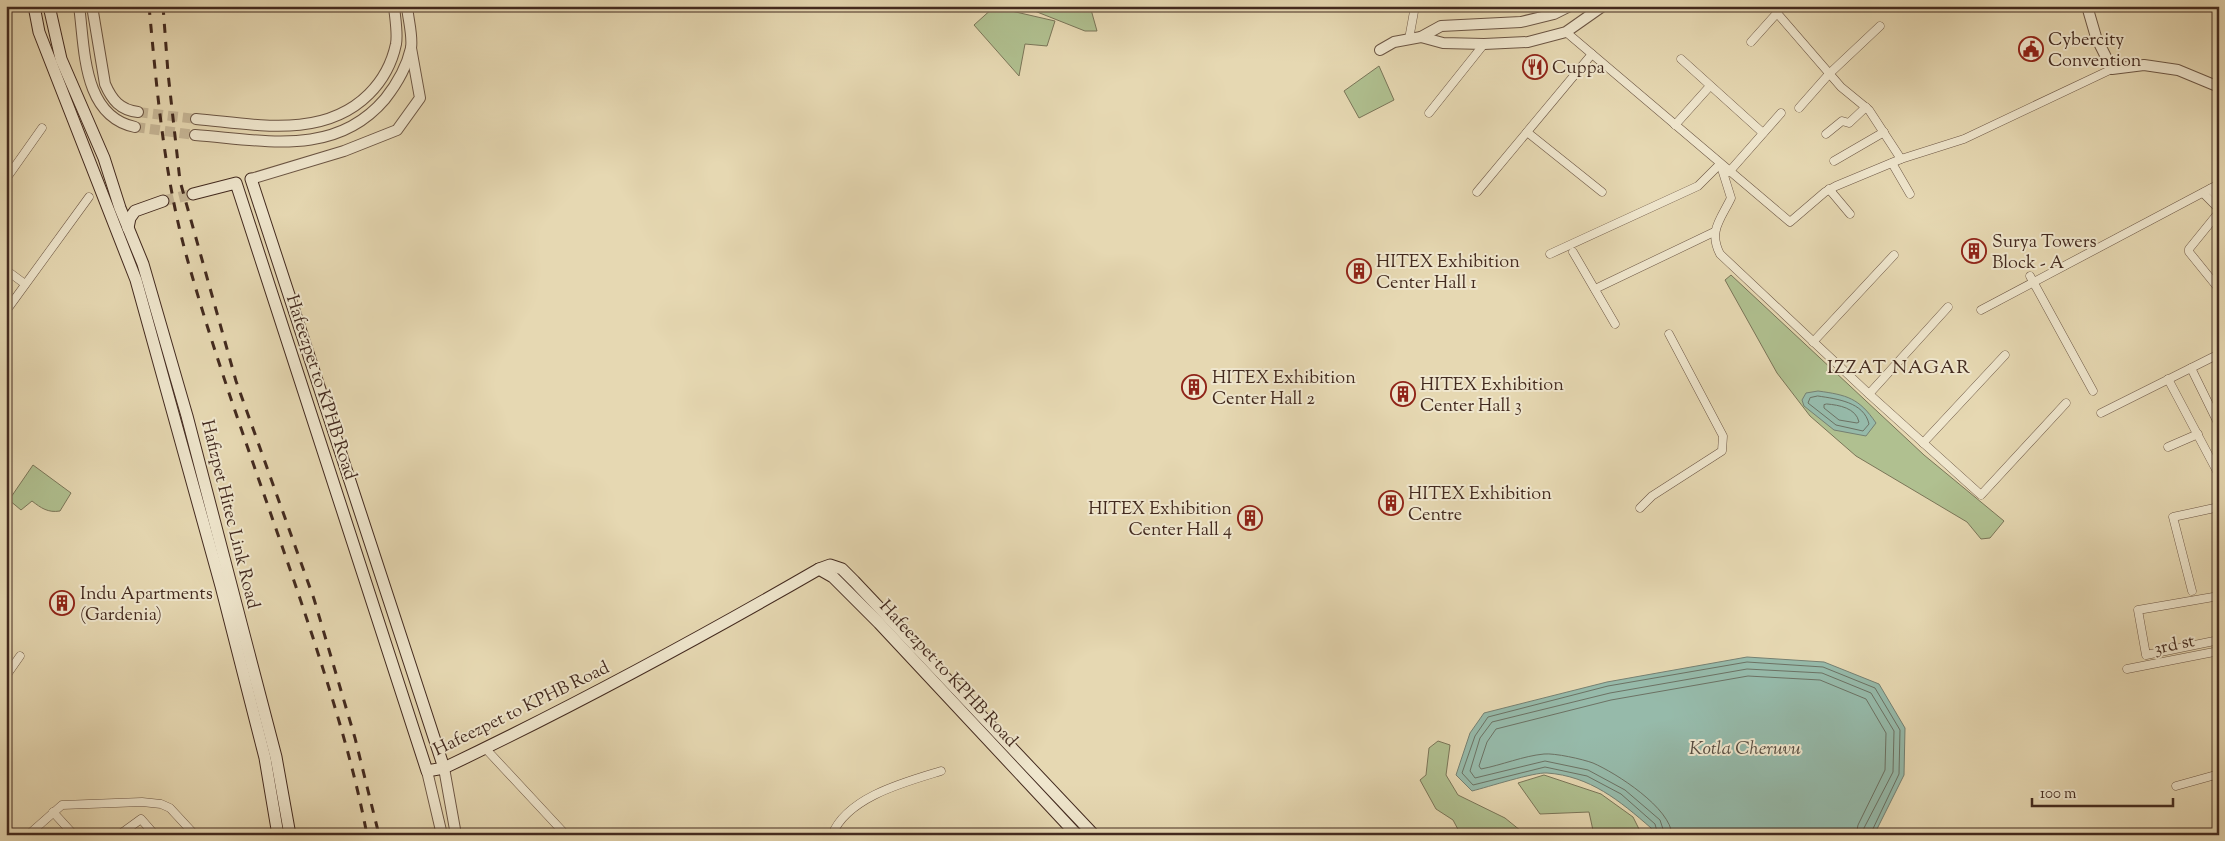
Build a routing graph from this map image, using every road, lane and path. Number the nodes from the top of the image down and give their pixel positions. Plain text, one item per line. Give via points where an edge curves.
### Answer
1 (34, 6) edge
2 (49, 6) edge
3 (79, 6) edge
4 (92, 6) edge
5 (394, 6) edge
6 (407, 6) edge
7 (1415, 6) edge
8 (1570, 6) edge
9 (1603, 6) edge
10 (2087, 6) edge
11 (1778, 10) edge
12 (1880, 26) dead end
13 (1566, 32) junction
14 (1421, 36) junction
15 (1409, 39) junction
16 (1751, 42) dead end
17 (1484, 44) junction
18 (411, 47) junction
19 (1380, 50) dead end
20 (1592, 54) junction
21 (1680, 59) dead end
22 (2112, 69) junction
23 (1829, 74) junction
24 (1710, 86) junction
25 (2219, 87) edge
26 (1866, 107) junction
27 (1799, 108) dead end
28 (138, 112) tunnel mouth
29 (1429, 112) dead end
30 (1782, 112) dead end
31 (196, 119) tunnel mouth
32 (1675, 125) junction
33 (42, 128) dead end
34 (134, 128) tunnel mouth
35 (1527, 132) junction
36 (1884, 132) junction
37 (1763, 133) junction
38 (1826, 134) dead end
39 (195, 135) tunnel mouth
40 (1901, 159) junction
41 (1834, 161) dead end
42 (1892, 163) junction
43 (1720, 164) junction
44 (1729, 172) junction
45 (6, 179) edge
46 (250, 179) joint
47 (2219, 184) edge
48 (1829, 189) junction
49 (2206, 191) junction
50 (1477, 192) dead end
51 (1602, 192) dead end
52 (193, 194) tunnel mouth
53 (1910, 194) dead end
54 (88, 197) dead end
55 (2219, 198) edge
56 (163, 202) tunnel mouth
57 (2219, 209) edge
58 (2219, 212) edge
59 (1850, 214) dead end
60 (128, 228) junction
61 (1714, 232) junction
62 (1573, 252) dead end
63 (1550, 254) dead end
64 (1894, 255) dead end
65 (6, 270) edge
66 (2032, 280) junction
67 (25, 284) junction
68 (1595, 288) junction
69 (2219, 289) edge
70 (1948, 307) dead end
71 (1982, 310) dead end
72 (6, 311) edge
73 (1615, 324) dead end
74 (1669, 334) dead end
75 (1813, 342) junction
76 (2005, 354) dead end
77 (2219, 354) edge
78 (2191, 368) junction
79 (2168, 379) junction
80 (2093, 391) dead end
81 (1869, 394) junction
82 (2066, 403) dead end
83 (2101, 414) dead end
84 (2219, 425) edge
85 (2198, 434) junction
86 (1923, 443) junction
87 (2168, 447) dead end
88 (2219, 475) edge
89 (2219, 507) edge
90 (1640, 508) dead end
91 (819, 568) junction
92 (2192, 591) dead end
93 (2219, 596) edge
94 (2219, 640) edge
95 (2201, 644) junction
96 (2219, 651) edge
97 (2202, 654) junction
98 (20, 656) dead end
99 (2131, 669) dead end
100 (6, 676) edge
101 (485, 748) junction
102 (444, 768) junction
103 (427, 771) junction
104 (941, 771) dead end
105 (2219, 774) edge
106 (2176, 786) dead end
107 (53, 812) junction
108 (28, 835) edge
109 (74, 835) edge
110 (119, 835) edge
111 (155, 835) edge
112 (195, 835) edge
113 (278, 835) edge
114 (290, 835) edge
115 (442, 835) edge
116 (456, 835) edge
117 (566, 835) edge
118 (832, 835) edge
119 (1077, 835) edge
120 (1094, 835) edge

1 - 113 main road via 39,32 136,280 265,758
2 - 60 main road, Hafizpet Hitec Link Road via 61,59 104,158
3 - 34 street via 91,89 108,114
4 - 28 street via 110,95 126,111
5 - 31 street via 396,42 389,66 378,85 350,110 334,118 293,126
6 - 18 street
7 - 15 street
8 - 14 street via 1554,14 1521,22 1441,26
9 - 13 street
10 - 22 street via 2096,37
11 - 16 street
11 - 23 street
12 - 23 street
13 - 17 street via 1528,42
13 - 20 street
14 - 15 street
14 - 17 street via 1443,43
15 - 19 street via 1394,42
17 - 29 street
18 - 39 street via 392,89 380,104 355,125 339,133 324,138 282,141
18 - 46 street via 420,98 397,130
20 - 32 street
20 - 35 street
21 - 24 street
22 - 25 street via 2144,65 2178,70
22 - 40 street via 1964,139
23 - 26 street
23 - 27 street
24 - 32 street
24 - 37 street
26 - 36 street
26 - 38 street via 1849,123 1842,121
30 - 37 street
32 - 43 street
33 - 45 street
35 - 50 street
35 - 51 street
36 - 40 street
36 - 41 street
37 - 44 street
40 - 42 street
42 - 48 street
42 - 53 street
43 - 44 street
43 - 61 street via 1732,198
43 - 63 street via 1698,186
44 - 48 street via 1790,222
46 - 102 main road
47 - 49 street
48 - 59 street
49 - 55 street
49 - 57 street
49 - 66 street
52 - 103 main road, Hafeezpet to KPHB Road via 236,183
54 - 67 street
56 - 60 main road via 135,211
58 - 69 street via 2189,252
60 - 114 main road, Hafizpet Hitec Link Road via 143,264 187,416 276,757
61 - 68 street
61 - 75 street via 1720,254
62 - 68 street
64 - 75 street
65 - 67 street
66 - 71 street
66 - 80 street
67 - 72 street
68 - 73 street
70 - 81 street
74 - 90 street via 1723,436 1724,444 1722,451 1652,496
75 - 81 street
76 - 86 street
77 - 78 street
78 - 79 street
78 - 84 street
79 - 83 street
79 - 85 street
81 - 86 street
82 - 86 street via 1981,495
85 - 87 street
85 - 88 street
89 - 92 street via 2173,517
91 - 101 main road, Hafeezpet to KPHB Road via 708,633
91 - 119 main road, Hafeezpet to KPHB Road via 833,577 873,617
91 - 120 main road via 834,566 854,581
93 - 95 street via 2138,610 2146,654
94 - 95 street
95 - 97 street
96 - 97 street, 3rd st
97 - 99 street, 3rd st
98 - 100 street
101 - 102 main road, Hafeezpet to KPHB Road
101 - 117 street
102 - 103 main road, Hafeezpet to KPHB Road
102 - 116 street
103 - 115 street
104 - 118 street via 895,785 871,797 842,818
105 - 106 street
107 - 108 street
107 - 109 street
107 - 112 street via 62,805 161,804 170,808
110 - 111 street via 141,819

